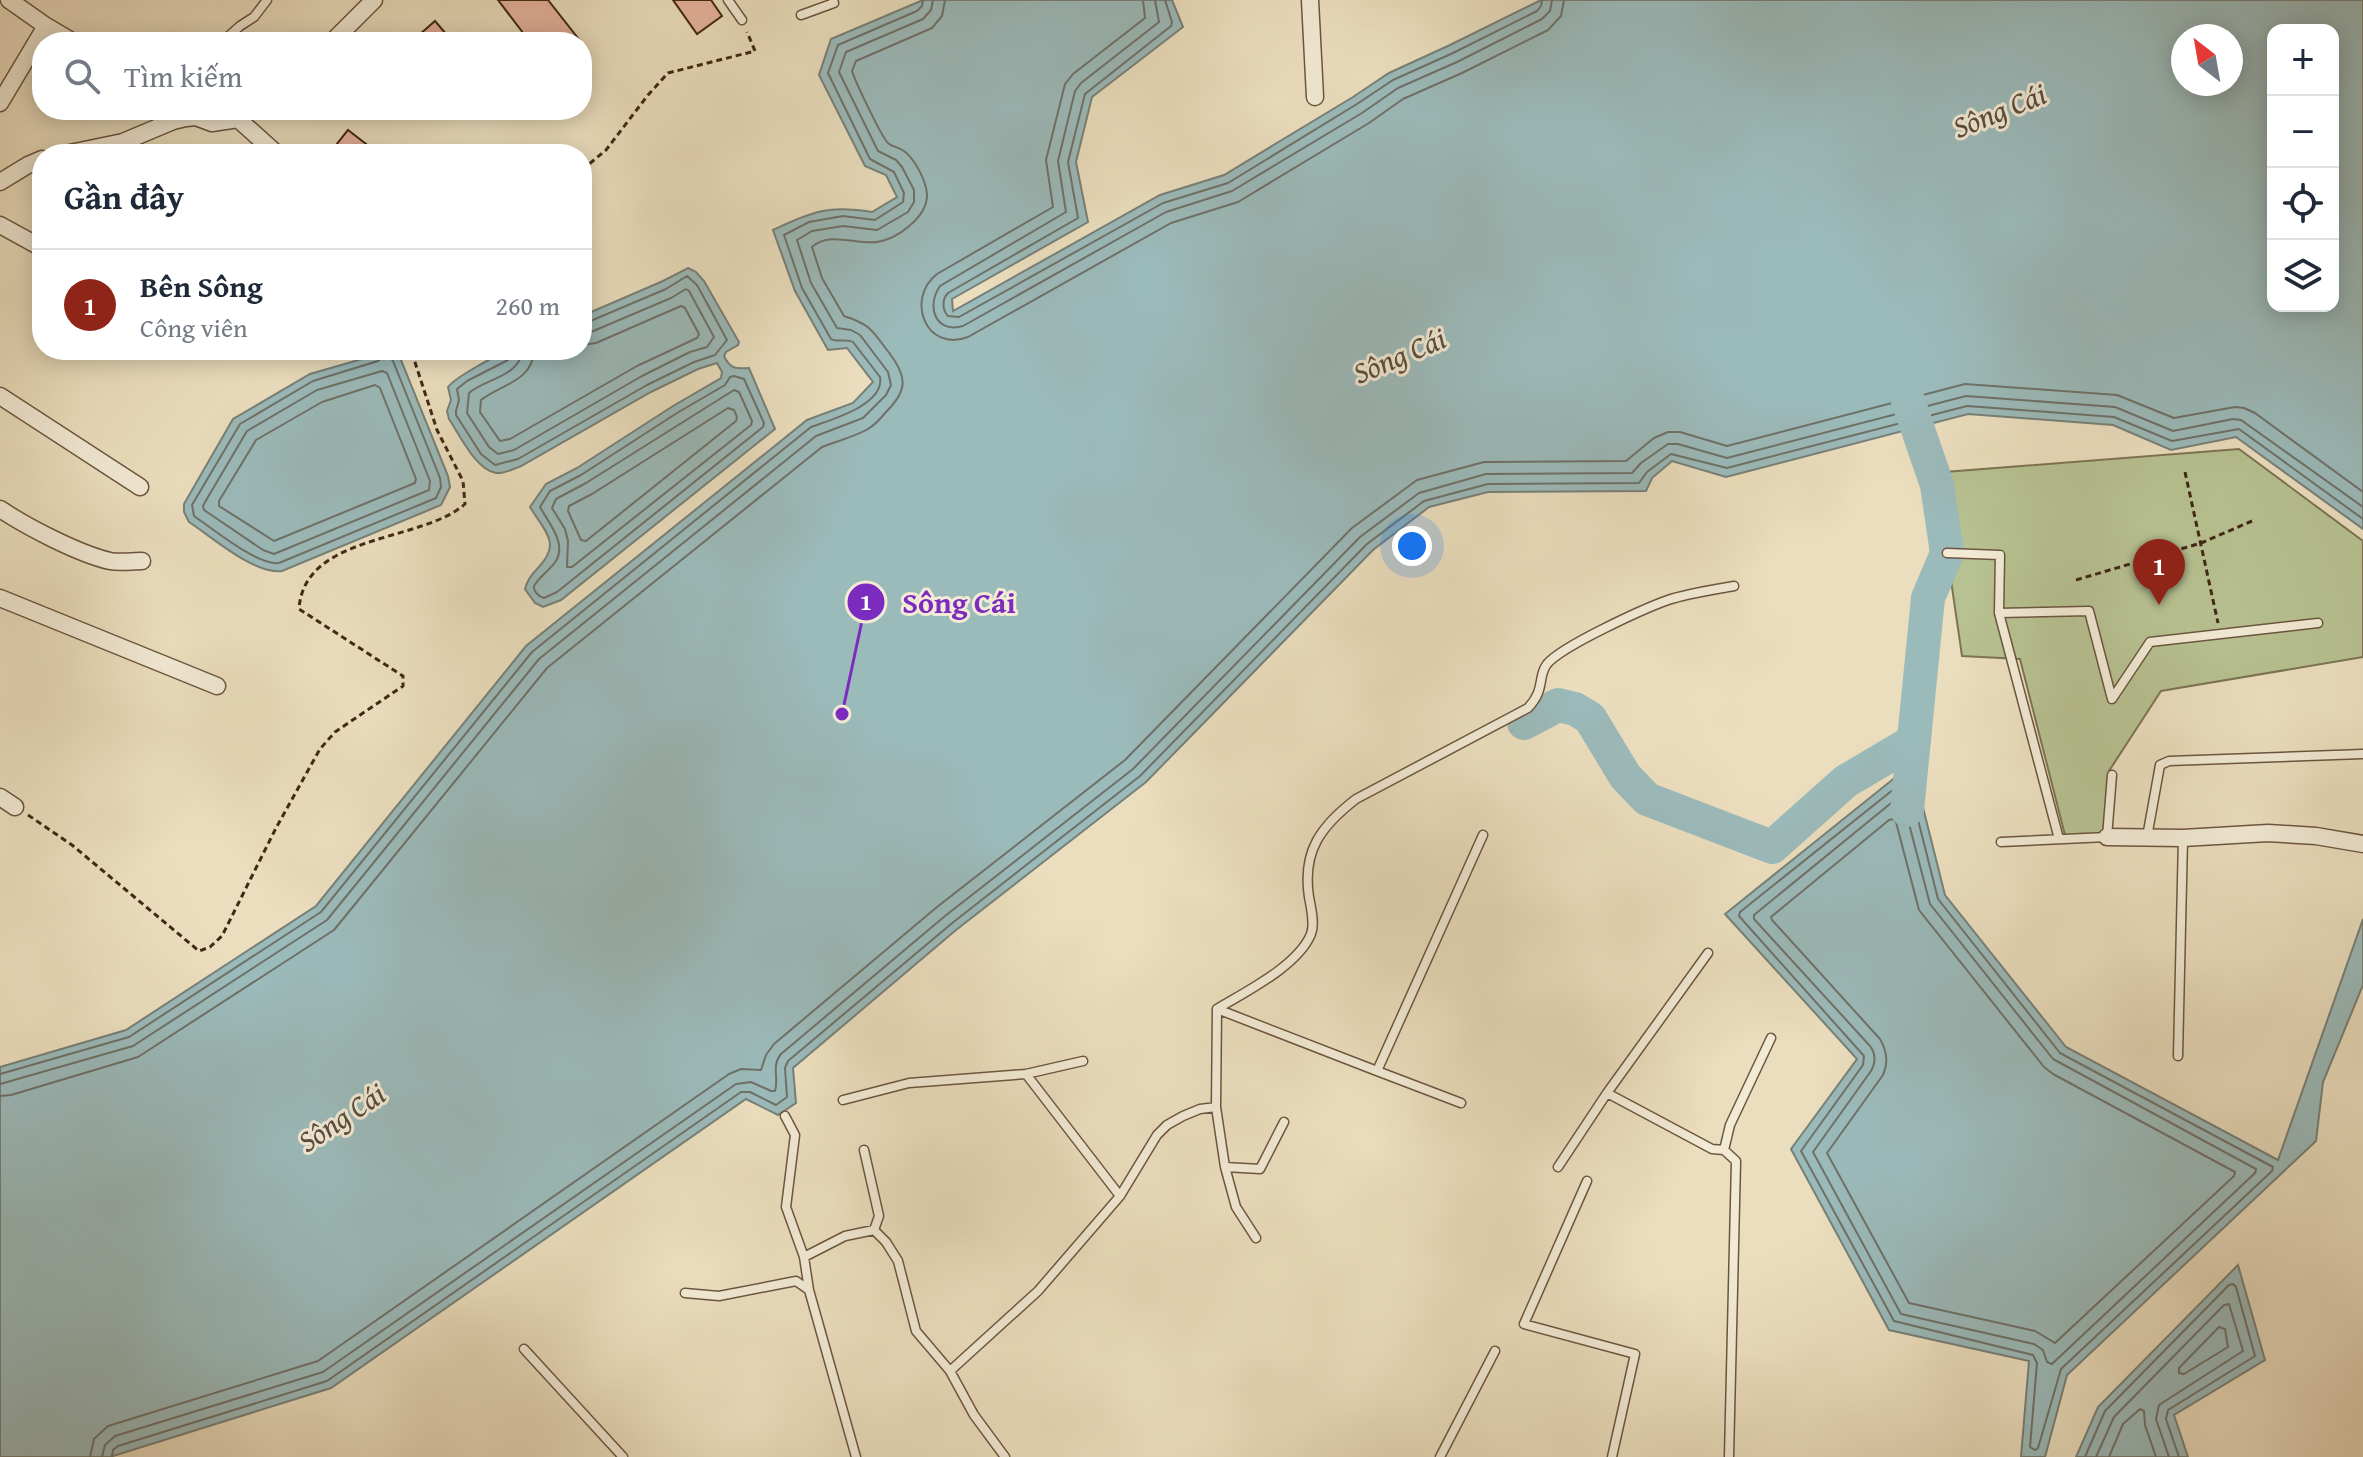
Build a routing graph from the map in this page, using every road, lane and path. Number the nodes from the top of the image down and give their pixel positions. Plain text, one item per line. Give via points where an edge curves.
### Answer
1 (9, 0) edge
2 (267, 0) edge
3 (374, 0) edge
4 (728, 0) edge
5 (833, 0) edge
6 (1310, 0) edge
7 (801, 15) dead end
8 (742, 20) joint
9 (46, 26) junction
10 (42, 32) edge
11 (56, 32) edge
12 (233, 32) edge
13 (342, 32) edge
14 (32, 49) edge
15 (1315, 97) dead end
16 (0, 103) edge
17 (174, 120) edge
18 (204, 120) edge
19 (224, 120) edge
20 (249, 120) edge
21 (113, 144) edge
22 (269, 144) edge
23 (592, 162) edge
24 (32, 163) edge
25 (0, 182) edge
26 (0, 225) edge
27 (32, 243) edge
28 (414, 360) edge
29 (0, 396) edge
30 (2185, 472) dead end
31 (140, 487) dead end
32 (0, 509) edge
33 (2252, 521) dead end
34 (2201, 543) junction
35 (1947, 553) dead end
36 (142, 561) dead end
37 (2076, 580) dead end
38 (1734, 586) dead end
39 (0, 598) edge
40 (1999, 613) junction
41 (2318, 623) dead end
42 (2220, 634) junction
43 (217, 686) dead end
44 (2363, 754) edge
45 (2112, 775) dead end
46 (0, 797) edge
47 (15, 807) joint
48 (1483, 835) dead end
49 (2107, 837) junction
50 (2146, 838) junction
51 (2183, 838) junction
52 (2059, 839) junction
53 (2001, 842) dead end
54 (2363, 844) edge
55 (1708, 953) dead end
56 (1217, 1009) junction
57 (1771, 1038) dead end
58 (2178, 1056) dead end
59 (1083, 1061) dead end
60 (1377, 1071) junction
61 (1026, 1074) junction
62 (1607, 1093) junction
63 (843, 1100) dead end
64 (1461, 1103) dead end
65 (1216, 1107) junction
66 (785, 1116) dead end
67 (1284, 1122) dead end
68 (864, 1150) dead end
69 (1724, 1150) junction
70 (1225, 1167) junction
71 (1558, 1167) dead end
72 (1587, 1181) dead end
73 (1120, 1196) junction
74 (874, 1230) junction
75 (1256, 1238) dead end
76 (804, 1257) junction
77 (809, 1290) junction
78 (685, 1293) dead end
79 (524, 1349) dead end
80 (1495, 1351) dead end
81 (950, 1371) junction
82 (623, 1457) edge
83 (856, 1457) edge
84 (1005, 1457) edge
85 (1440, 1457) edge
86 (1612, 1457) edge
87 (1729, 1457) edge

1 - 9 street
2 - 12 lane
3 - 13 street
4 - 8 lane
5 - 7 lane
6 - 15 street
8 - 23 path via 755,51 668,73
9 - 10 street
9 - 11 street
14 - 16 street
17 - 21 street
18 - 19 street
20 - 22 street
24 - 25 street
26 - 27 street
28 - 47 path via 437,430 463,481 465,504 454,514 339,555 311,577 300,596 299,609 403,676 403,686 335,732 320,749 222,936 199,951 72,845
29 - 31 street
30 - 34 path
32 - 36 street via 111,561
33 - 34 path
34 - 37 path
34 - 42 path
35 - 40 lane via 2000,555
38 - 56 lane via 1668,600 1580,642 1549,662 1538,697 1528,708 1333,816 1313,847 1307,868 1313,931 1305,945 1266,979
39 - 43 street
40 - 42 lane via 2089,611 2112,699 2150,642
40 - 52 lane
41 - 42 lane
44 - 50 lane via 2169,761 2160,765
45 - 49 lane
46 - 47 street
48 - 60 lane
49 - 50 street
49 - 52 lane
50 - 51 street
51 - 54 street via 2268,833
51 - 58 lane
52 - 53 lane
55 - 62 lane
56 - 60 lane
56 - 65 lane
57 - 69 lane via 1730,1125
59 - 61 lane
60 - 64 lane
61 - 63 lane via 909,1083
61 - 73 lane
62 - 69 lane via 1712,1149
62 - 71 lane
65 - 70 lane
65 - 73 lane via 1167,1125
66 - 76 lane via 795,1135 786,1207
67 - 70 lane via 1260,1169
68 - 74 lane via 879,1216
69 - 87 lane via 1736,1161
70 - 75 lane via 1236,1207
72 - 86 lane via 1524,1324 1635,1354
73 - 81 lane via 1038,1291
74 - 76 lane via 845,1236
74 - 81 lane via 898,1261 916,1331
76 - 77 lane
77 - 78 lane via 796,1281 719,1296
77 - 83 lane
79 - 82 lane
80 - 85 lane
81 - 84 lane

